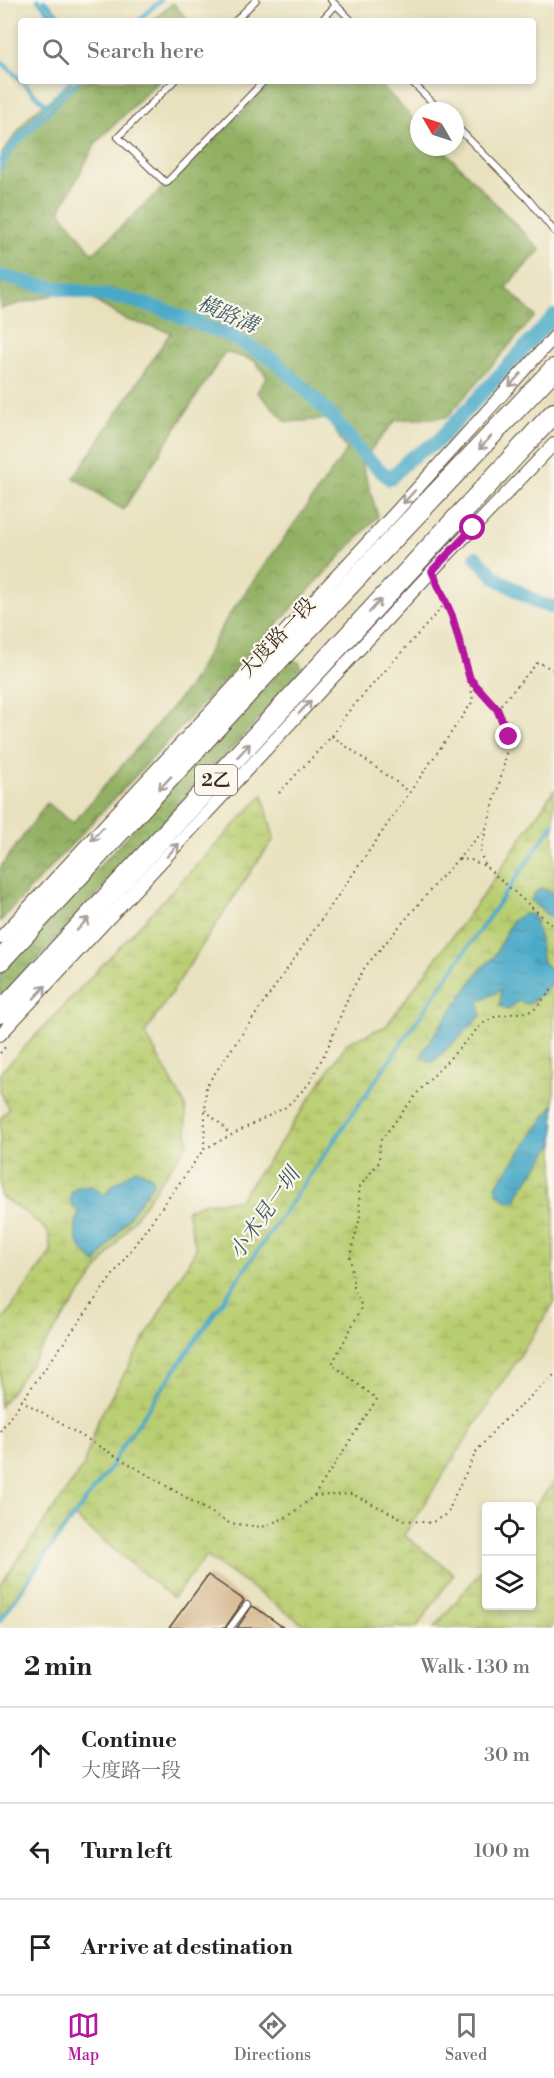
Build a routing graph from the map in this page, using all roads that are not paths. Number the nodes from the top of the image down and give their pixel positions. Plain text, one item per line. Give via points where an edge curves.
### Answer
1 (256, 0) edge
2 (333, 3) edge
3 (238, 18) edge
4 (323, 18) edge
5 (349, 18) edge
6 (171, 84) edge
7 (261, 84) edge
8 (414, 84) edge
9 (432, 102) edge
10 (464, 134) edge
11 (554, 231) edge
12 (554, 337) edge
13 (554, 369) edge
14 (554, 413) edge
15 (554, 444) edge
16 (430, 487) junction
17 (400, 520) junction
18 (466, 521) junction
19 (438, 551) junction
20 (0, 938) edge
21 (0, 961) edge
22 (0, 1013) edge
23 (0, 1035) edge
24 (247, 1605) dead end
25 (230, 1628) edge

1 - 3 lane
2 - 4 lane
2 - 5 lane
6 - 7 lane via 118,137 166,183
8 - 9 lane
10 - 11 lane
12 -> 16 street, 大度路一段
13 -> 16 main road, 大度路一段 / 2乙
14 - 18 main road, 2乙
15 - 18 street
16 -> 17 main road, 大度路一段 / 2乙
17 -> 20 street, 大度路一段
17 -> 21 main road, 大度路一段 / 2乙 via 269,670
18 - 19 main road, 2乙
22 -> 19 main road, 2乙 via 278,713
23 -> 19 street via 432,571
24 - 25 lane

